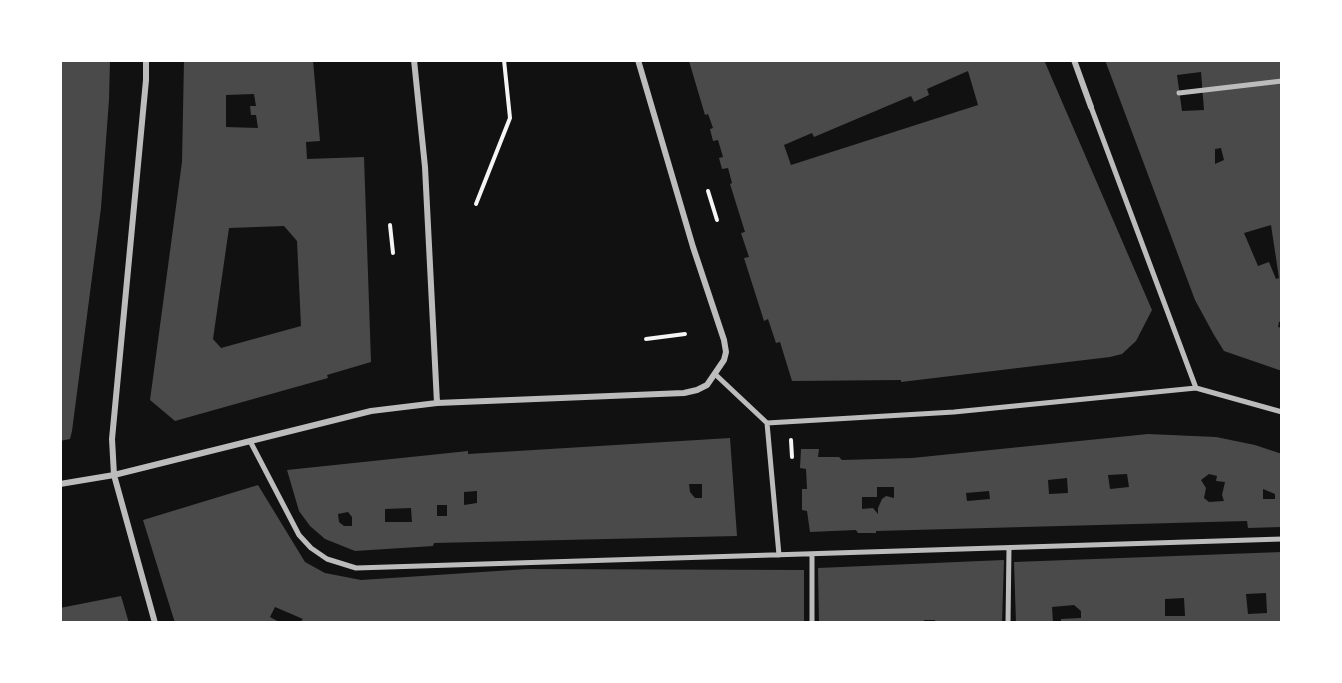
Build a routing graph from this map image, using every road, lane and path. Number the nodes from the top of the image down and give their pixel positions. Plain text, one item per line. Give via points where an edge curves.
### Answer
1 (146, 60) edge
2 (414, 60) edge
3 (504, 60) edge
4 (638, 60) edge
5 (1074, 60) edge
6 (1282, 81) edge
7 (1179, 93) dead end
8 (1091, 107) joint
9 (708, 191) dead end
10 (476, 204) dead end
11 (717, 220) dead end
12 (390, 225) dead end
13 (393, 253) dead end
14 (685, 334) dead end
15 (646, 339) dead end
16 (716, 375) junction
17 (1196, 388) junction
18 (438, 403) junction
19 (1282, 412) edge
20 (767, 423) junction
21 (250, 441) junction
22 (114, 475) junction
23 (60, 484) edge
24 (1282, 538) edge
25 (1009, 548) junction
26 (779, 555) junction
27 (812, 555) junction
28 (155, 623) edge
29 (812, 623) edge
30 (1008, 623) edge

1 - 22 street via 112,439
2 - 18 street via 425,167
3 - 10 path via 510,118
4 - 16 street via 724,340 726,352
5 - 8 street
6 - 7 street
8 - 17 street
9 - 11 path
12 - 13 path
14 - 15 path
16 - 18 street via 707,385 684,393
16 - 20 street
17 - 19 street
17 - 20 street via 954,412
18 - 21 street via 371,411
20 - 26 street
21 - 22 street
21 - 26 street via 299,535 327,559 356,568
22 - 23 street
22 - 28 street
24 - 25 street
25 - 27 street
25 - 30 street
26 - 27 street
27 - 29 street

